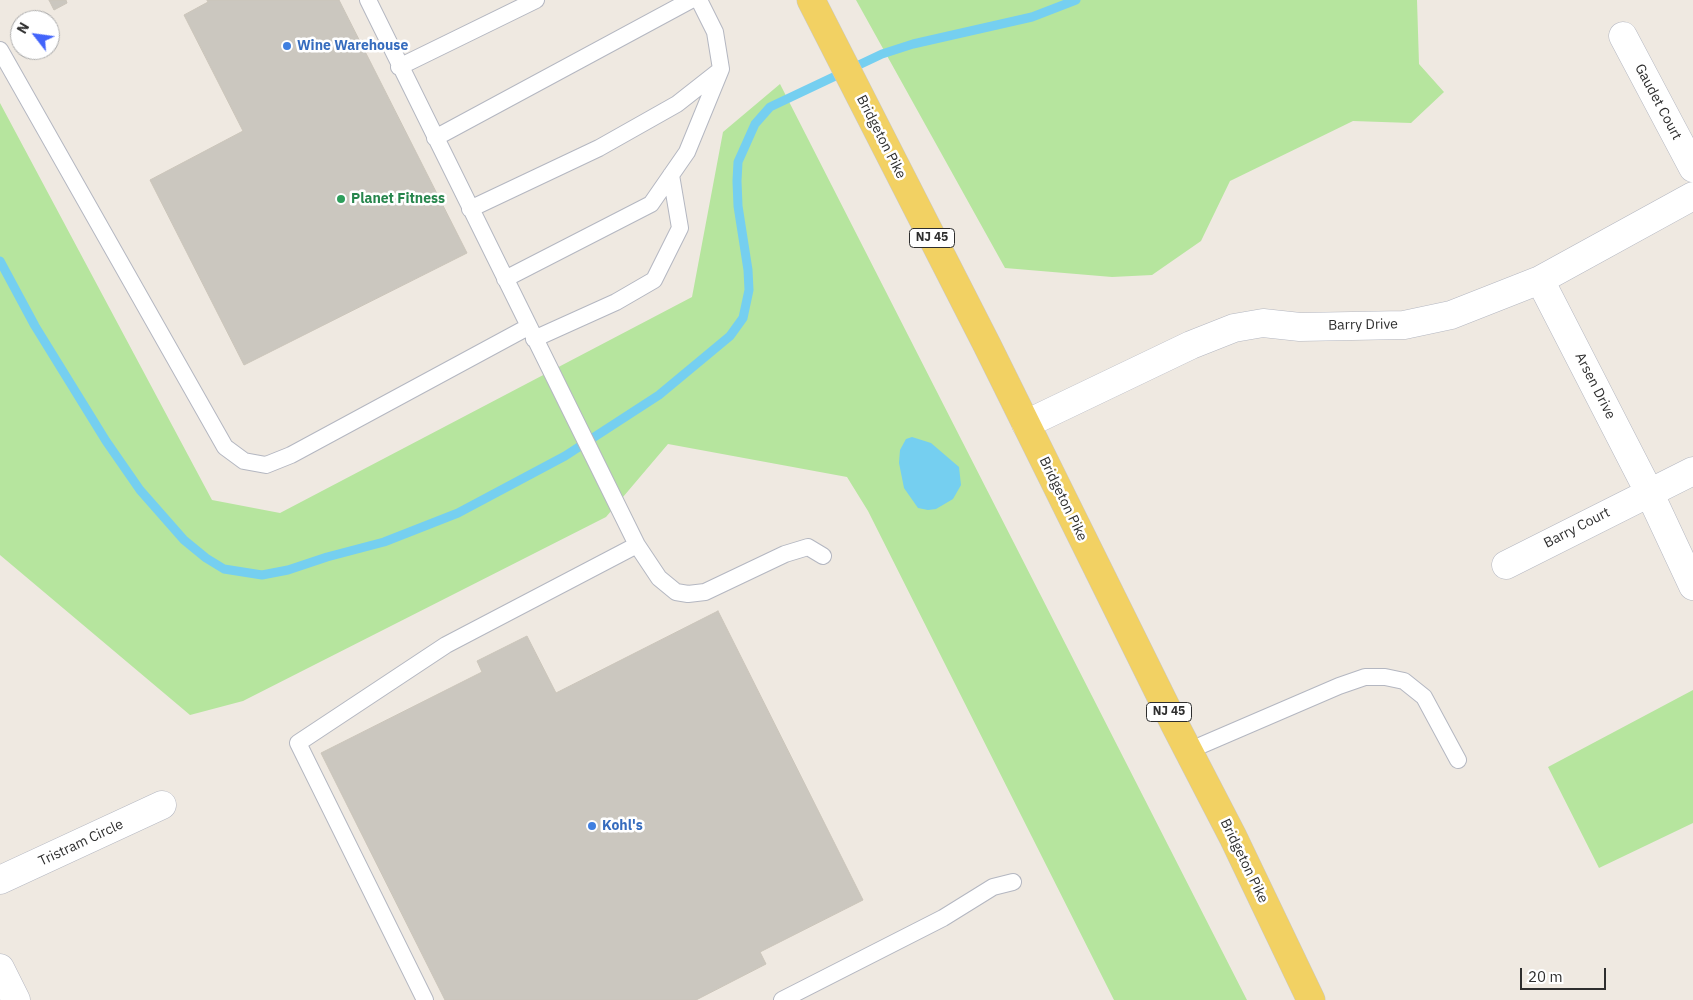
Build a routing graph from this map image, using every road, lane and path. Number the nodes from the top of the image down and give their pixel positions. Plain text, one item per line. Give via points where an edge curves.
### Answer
1 (368, 0) edge
2 (536, 0) edge
3 (691, 0) edge
4 (699, 0) edge
5 (811, 0) edge
6 (1623, 36) dead end
7 (0, 50) edge
8 (399, 66) junction
9 (721, 69) junction
10 (435, 138) junction
11 (1693, 168) edge
12 (671, 175) junction
13 (1693, 196) edge
14 (470, 209) junction
15 (505, 279) junction
16 (1540, 280) junction
17 (531, 333) junction
18 (1026, 424) junction
19 (1693, 471) edge
20 (1649, 492) junction
21 (637, 545) junction
22 (824, 556) dead end
23 (1506, 565) dead end
24 (1693, 586) edge
25 (1188, 751) junction
26 (1458, 760) dead end
27 (162, 805) dead end
28 (0, 880) edge
29 (1013, 882) dead end
30 (0, 968) edge
31 (16, 1000) edge
32 (425, 1000) edge
33 (782, 1000) edge
34 (1311, 1000) edge

1 - 8 lane
2 - 8 lane
3 - 10 lane
4 - 9 lane via 715,32
5 - 18 main road, Bridgeton Pike / NJ 45
6 - 11 street, Gaudet Court
7 - 17 lane via 225,447 244,461 266,465 290,455
8 - 10 lane
9 - 12 lane via 687,152
9 - 14 lane via 677,104 599,148
10 - 14 lane
12 - 15 lane via 651,204
12 - 17 lane via 680,228 654,280 616,302
13 - 16 street, Barry Drive
14 - 15 lane
15 - 17 lane
16 - 18 street, Barry Drive via 1451,316 1404,325 1300,328 1263,323 1234,328 1191,345
16 - 20 street, Arsen Drive
17 - 21 lane
18 - 25 main road, Bridgeton Pike / NJ 45
19 - 20 street
20 - 23 street, Barry Court
20 - 24 street, Arsen Drive
21 - 22 lane via 663,582 676,592 688,594 706,592 785,554 808,547
21 - 32 lane via 446,645 298,743
25 - 26 lane via 1339,686 1365,677 1386,677 1404,681 1424,696
25 - 34 main road, Bridgeton Pike / NJ 45
27 - 28 street, Tristram Circle
29 - 33 lane via 993,887 943,918
30 - 31 street

